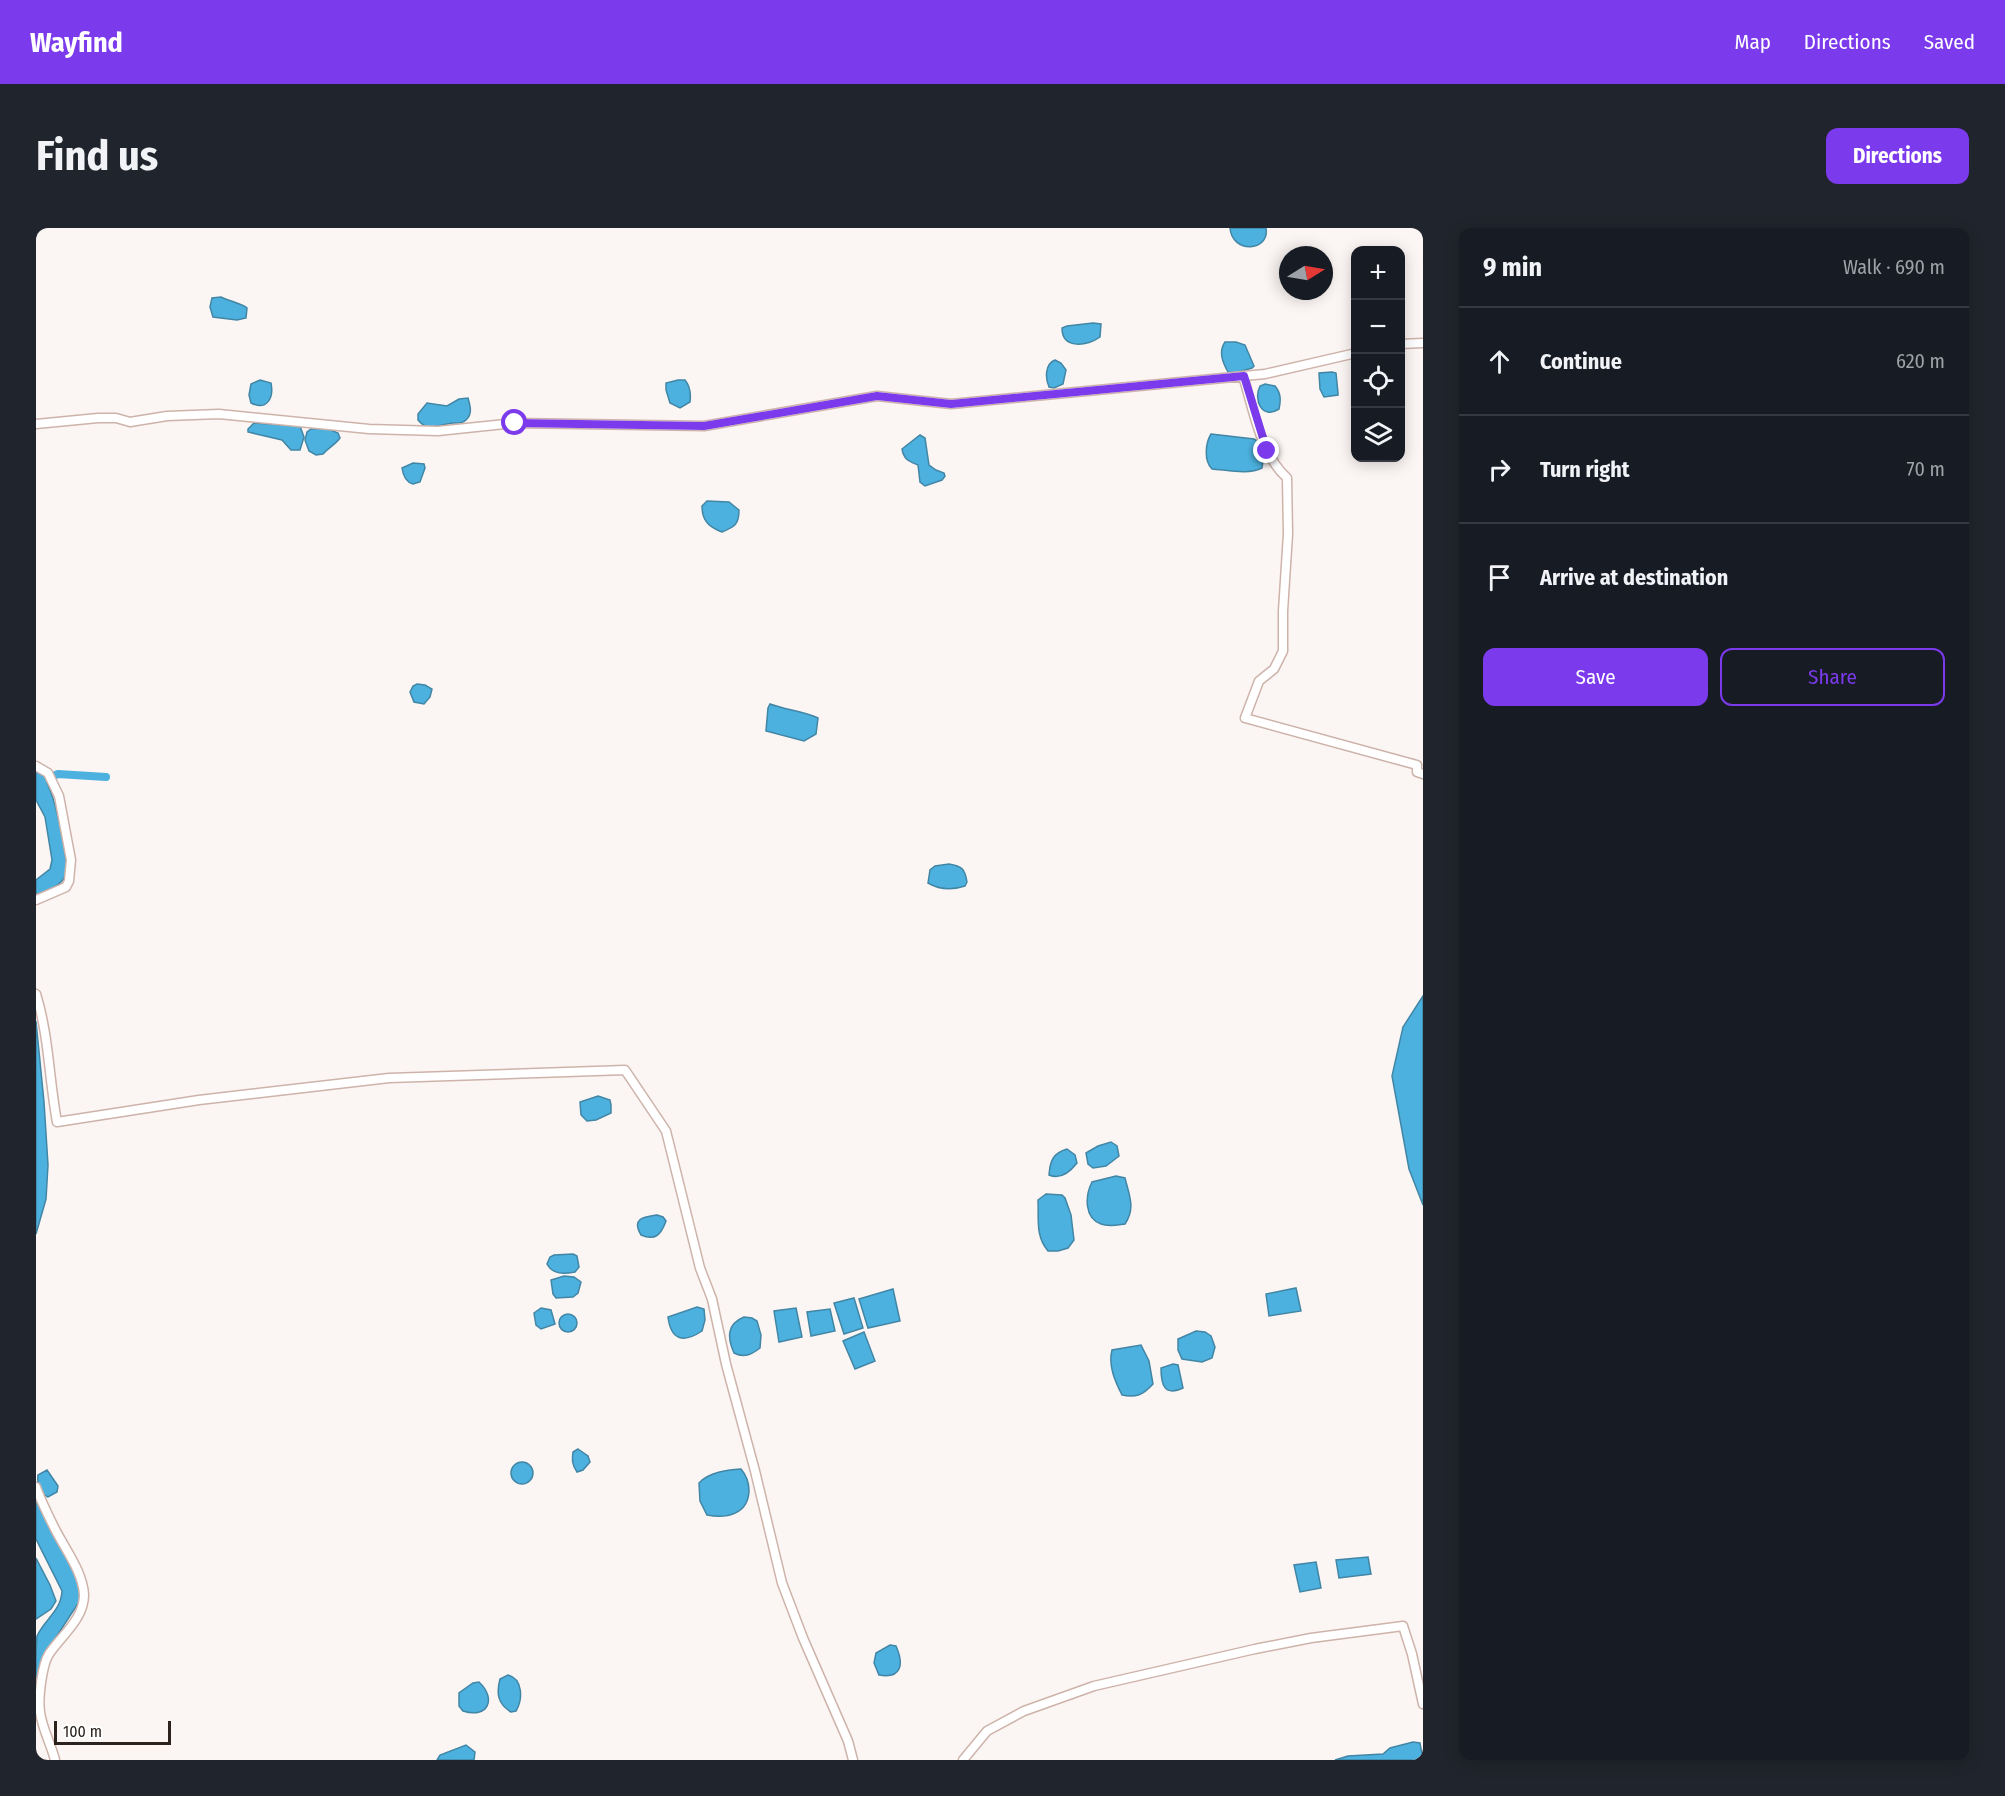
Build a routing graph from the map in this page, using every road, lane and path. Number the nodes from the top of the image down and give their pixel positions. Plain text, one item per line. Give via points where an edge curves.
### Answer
1 (1423, 343) edge
2 (1405, 344) edge
3 (1352, 354) edge
4 (1244, 376) junction
5 (36, 424) edge
6 (36, 766) edge
7 (1423, 774) edge
8 (36, 900) edge
9 (36, 994) edge
10 (36, 1487) edge
11 (1423, 1704) edge
12 (55, 1760) edge
13 (853, 1760) edge
14 (963, 1760) edge

1 - 2 street
3 - 4 street
4 - 5 street via 951,404 877,396 704,426 515,423 438,431 369,429 219,414 130,422 98,418
4 - 7 street via 1267,451 1287,478 1288,534 1283,651 1274,669 1259,681 1245,718 1417,765 1417,772
6 - 8 street via 50,777 58,796 71,860 66,887
9 - 13 street via 43,1018 57,1122 199,1100 389,1078 625,1070 666,1131 782,1583
10 - 12 street via 77,1570 84,1594 78,1614 44,1666 40,1712
11 - 14 street via 1403,1626 1311,1638 1094,1686 1024,1711 987,1731

